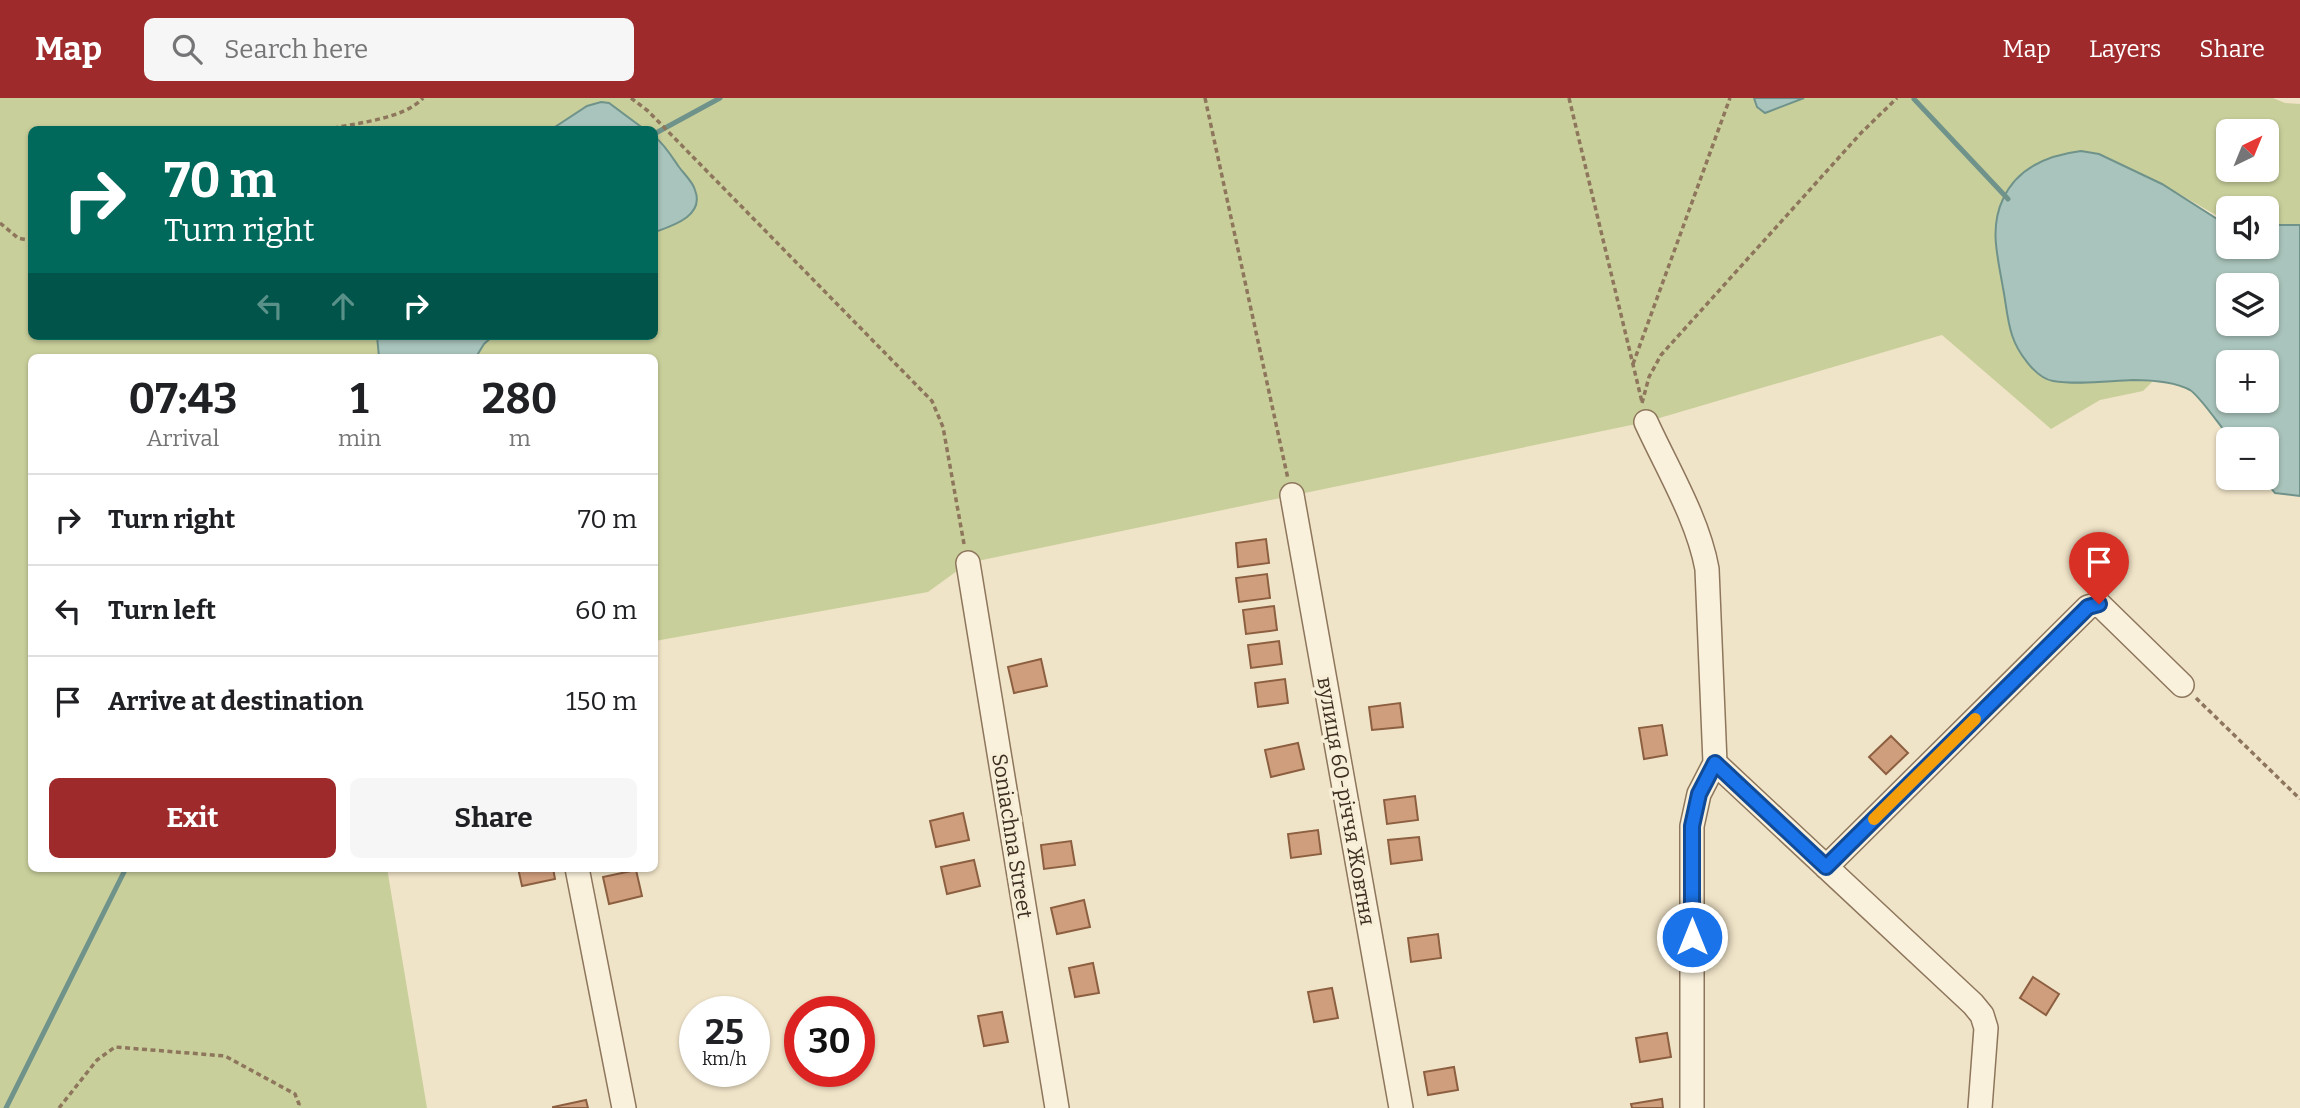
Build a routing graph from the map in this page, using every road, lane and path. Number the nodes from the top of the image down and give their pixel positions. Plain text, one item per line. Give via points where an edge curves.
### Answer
1 (423, 98) edge
2 (631, 98) edge
3 (1205, 98) edge
4 (1569, 98) edge
5 (1730, 98) edge
6 (1897, 98) edge
7 (343, 126) edge
8 (0, 223) edge
9 (28, 240) edge
10 (1633, 366) junction
11 (1644, 412) junction
12 (1292, 495) joint
13 (968, 563) joint
14 (2182, 685) joint
15 (1715, 763) junction
16 (2300, 799) edge
17 (1826, 867) junction
18 (578, 872) edge
19 (59, 1108) edge
20 (298, 1108) edge
21 (624, 1108) edge
22 (1057, 1108) edge
23 (1401, 1108) edge
24 (1692, 1108) edge
25 (1980, 1108) edge

1 - 7 path via 402,113
2 - 13 path via 932,401 943,427
3 - 12 path
4 - 10 path
5 - 10 path
6 - 11 path via 1661,355 1649,377
8 - 9 path
10 - 11 path
11 - 15 street via 1704,552
12 - 23 street, вулиця 60-річчя Жовтня
13 - 22 street, Soniachna Street
14 - 16 path
14 - 17 street via 2099,604 2088,607
15 - 17 street
15 - 24 street via 1699,794 1692,826
17 - 25 street via 1982,1015 1986,1028
18 - 21 street
19 - 20 path via 97,1060 115,1047 225,1056 295,1094

